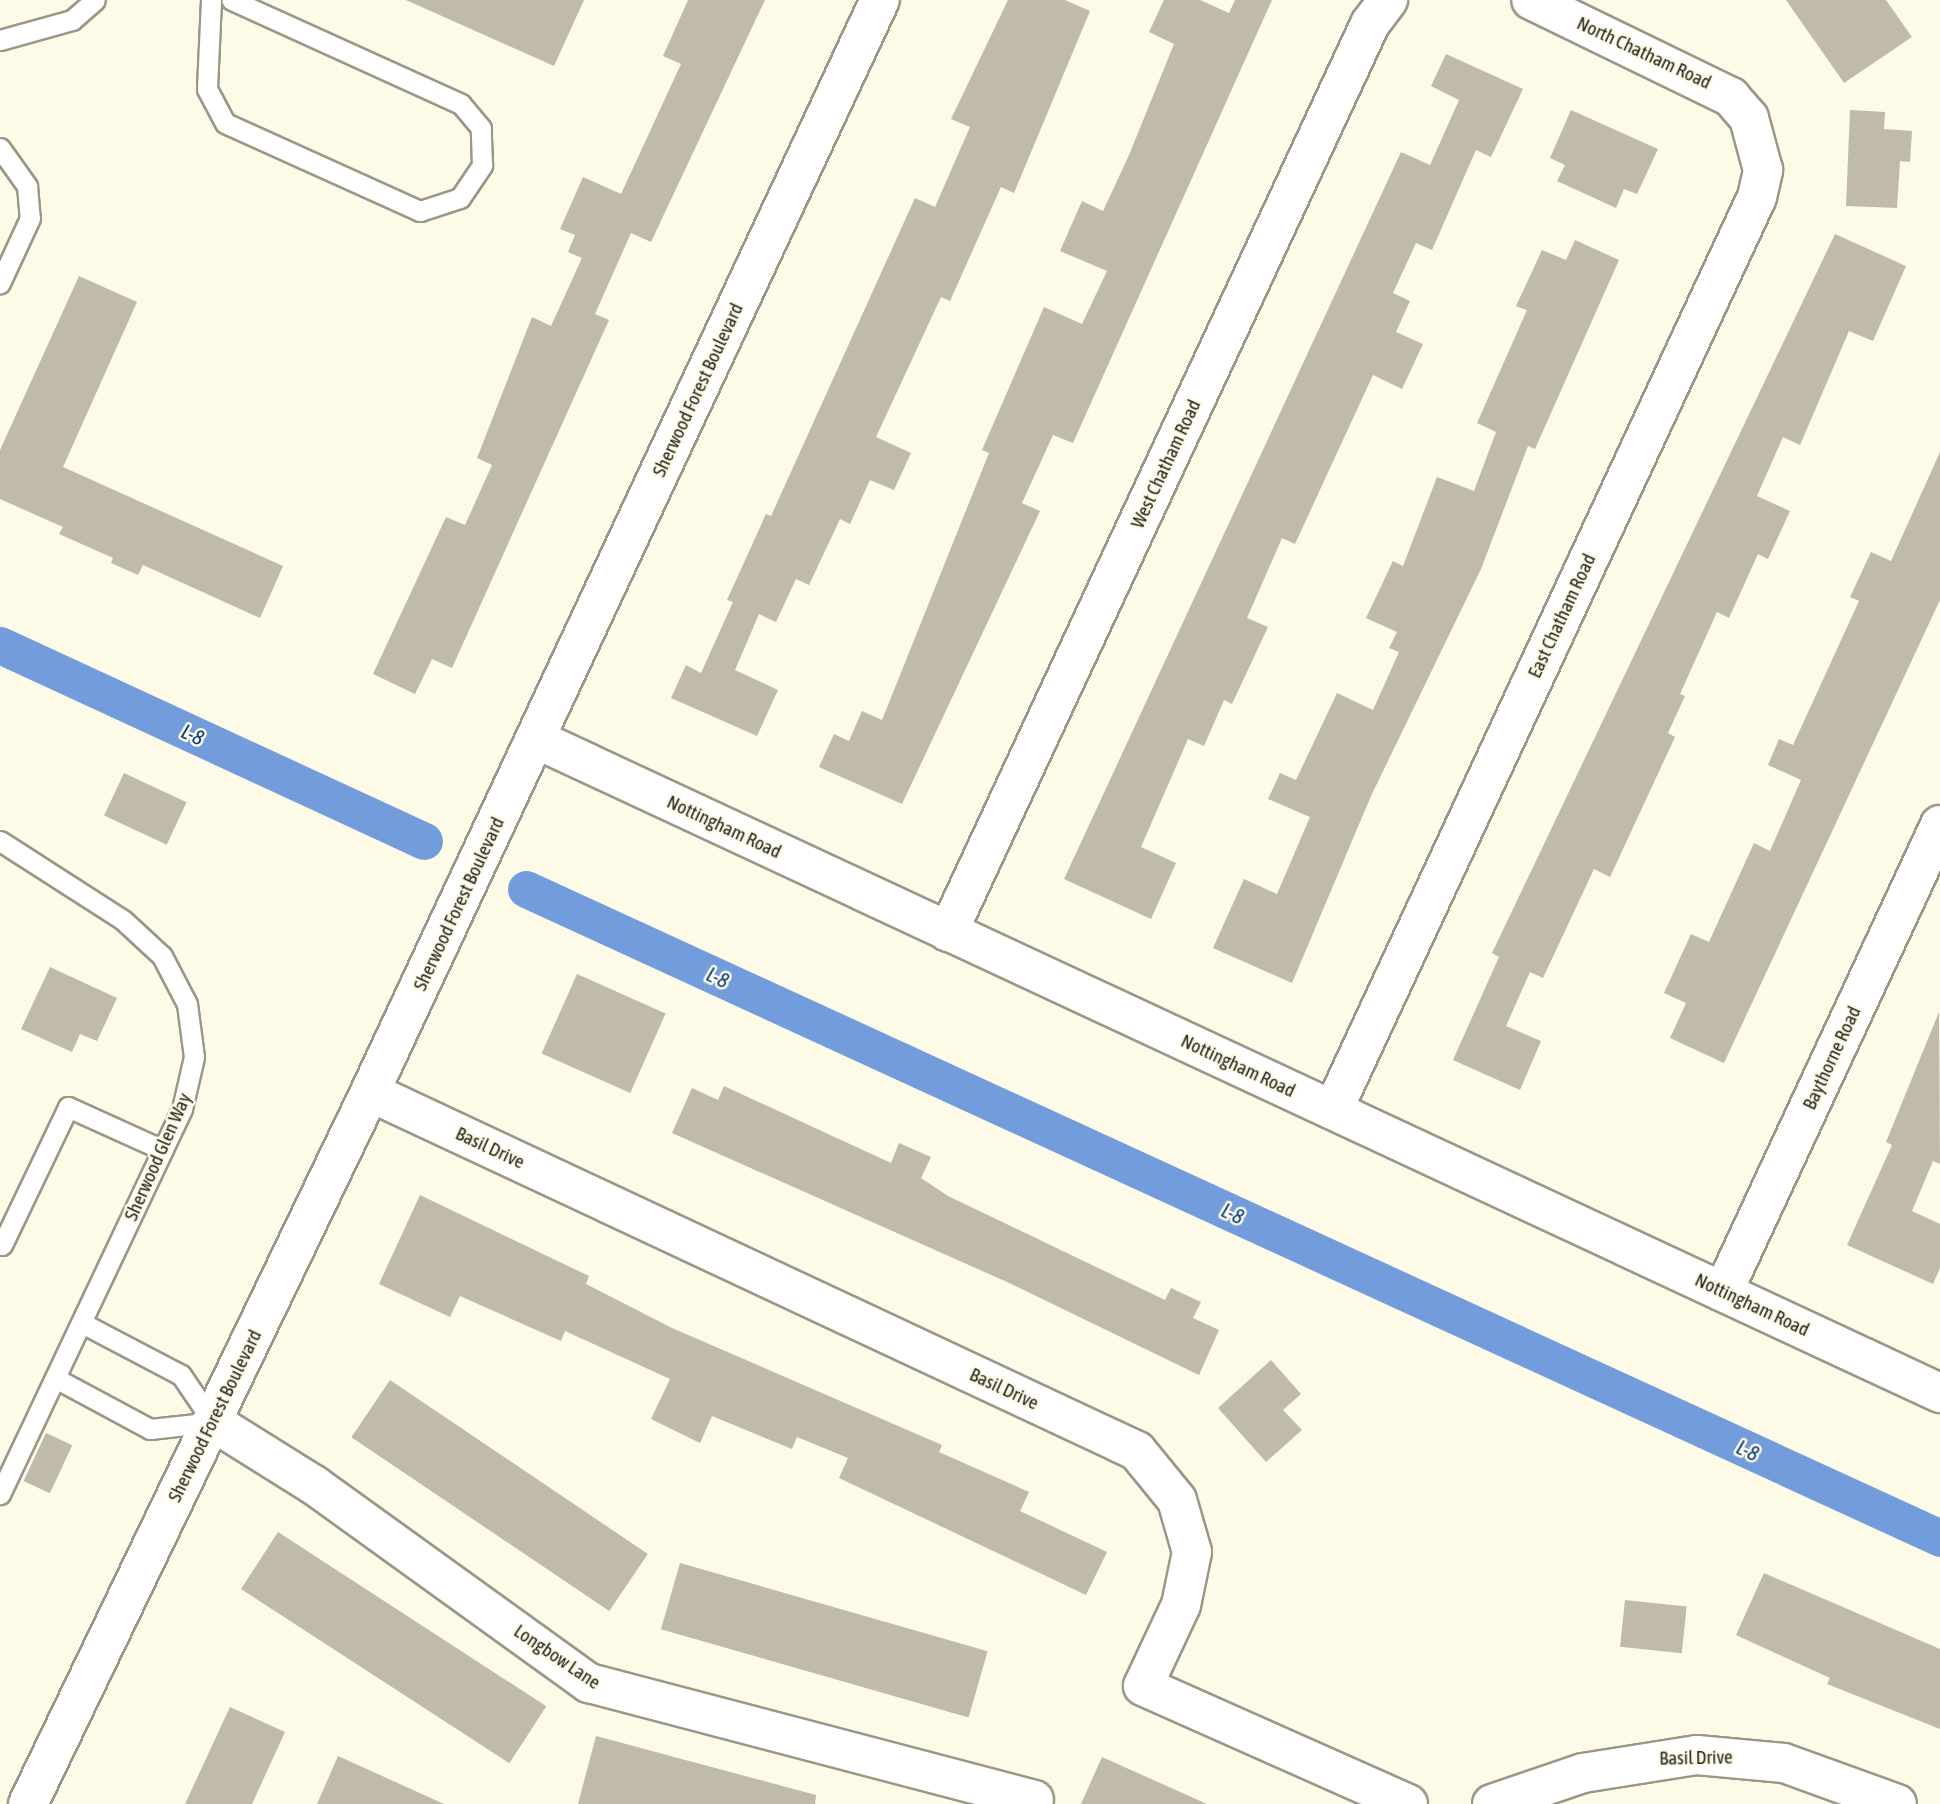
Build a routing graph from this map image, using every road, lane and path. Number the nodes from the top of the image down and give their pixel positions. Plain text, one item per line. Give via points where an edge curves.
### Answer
1 (95, 0) edge
2 (211, 0) edge
3 (232, 0) edge
4 (880, 0) edge
5 (1388, 0) edge
6 (1531, 0) edge
7 (0, 40) edge
8 (1749, 118) joint
9 (0, 149) edge
10 (0, 283) edge
11 (536, 739) junction
12 (1940, 825) edge
13 (0, 841) edge
14 (948, 932) junction
15 (370, 1093) junction
16 (1333, 1110) junction
17 (163, 1150) junction
18 (2, 1245) dead end
19 (1723, 1292) junction
20 (82, 1323) junction
21 (55, 1378) junction
22 (1940, 1393) edge
23 (213, 1422) junction
24 (0, 1494) edge
25 (1034, 1800) dead end
26 (38, 1801) edge
27 (1408, 1804) edge
28 (1492, 1804) edge
29 (1898, 1804) edge

1 - 7 lane via 72,20
2 - 3 lane via 207,89 225,124 420,211 460,198 482,165 481,128 461,104
4 - 11 street, Sherwood Forest Boulevard
5 - 14 street, West Chatham Road via 1370,24
6 - 8 street, North Chatham Road via 1711,84
8 - 16 street, East Chatham Road via 1760,143 1757,197
9 - 10 lane via 27,186 30,218
11 - 14 street, Nottingham Road
11 - 15 street, Sherwood Forest Boulevard
12 - 19 street, Baythorne Road
13 - 17 lane, Sherwood Glen Way via 144,936 177,979 194,1057 189,1090
14 - 16 street, Nottingham Road
15 - 23 street, Sherwood Forest Boulevard
15 - 27 street, Basil Drive via 1137,1451 1177,1500 1192,1552 1181,1605 1143,1686
16 - 19 street, Nottingham Road
17 - 18 lane via 68,1107
17 - 20 lane, Sherwood Glen Way
19 - 22 street, Nottingham Road
20 - 21 lane, Sherwood Glen Way
20 - 23 lane via 181,1375
21 - 23 lane via 150,1429
21 - 24 lane, Sherwood Glen Way
23 - 25 street, Longbow Lane via 314,1485 589,1683
23 - 26 street, Sherwood Forest Boulevard
28 - 29 street, Basil Drive via 1583,1773 1697,1755 1784,1763

